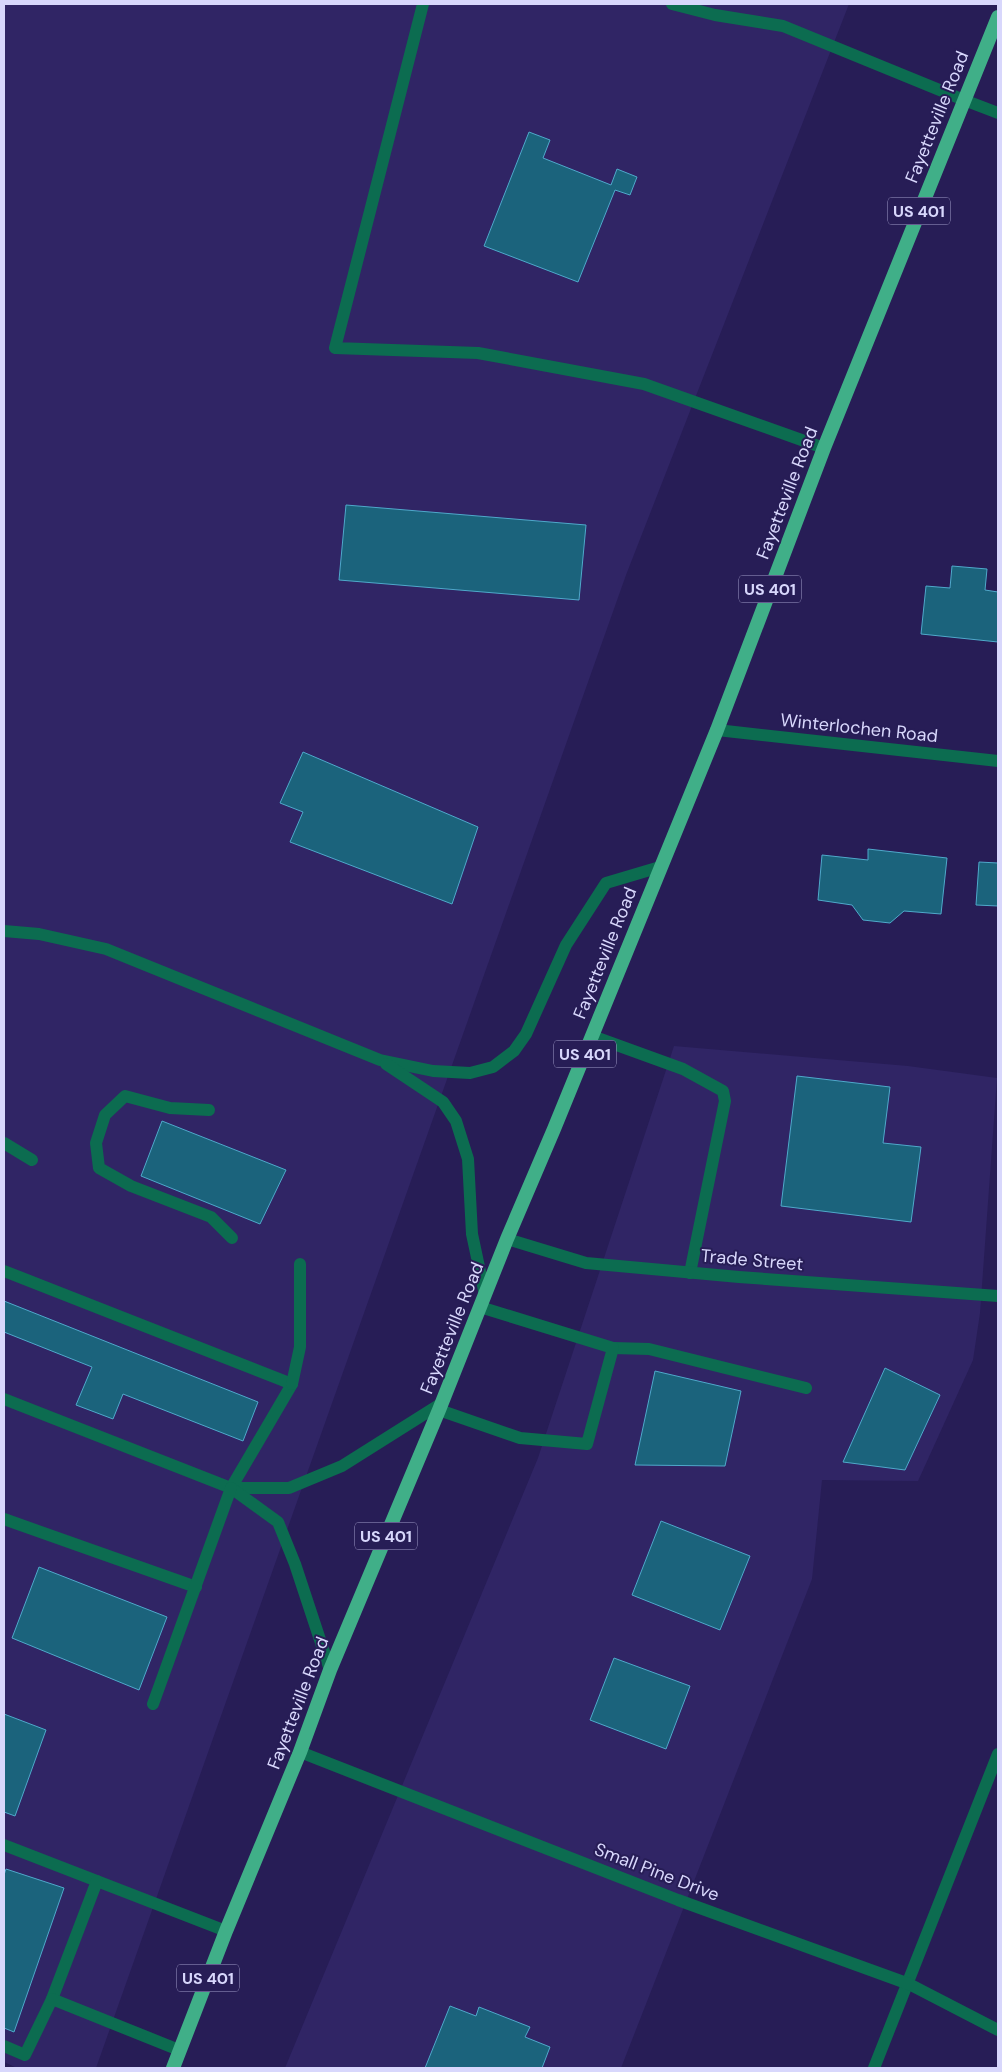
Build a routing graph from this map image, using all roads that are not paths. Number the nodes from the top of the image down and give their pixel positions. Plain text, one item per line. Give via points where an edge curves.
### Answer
1 (423, 4) edge
2 (672, 4) edge
3 (998, 16) edge
4 (964, 100) junction
5 (998, 113) edge
6 (824, 448) junction
7 (717, 730) junction
8 (998, 761) edge
9 (660, 868) junction
10 (4, 931) edge
11 (592, 1036) junction
12 (380, 1060) junction
13 (209, 1110) dead end
14 (4, 1143) edge
15 (32, 1160) dead end
16 (232, 1238) dead end
17 (507, 1239) junction
18 (300, 1264) dead end
19 (4, 1271) edge
20 (690, 1272) junction
21 (998, 1296) edge
22 (483, 1301) junction
23 (613, 1348) junction
24 (292, 1384) junction
25 (806, 1388) dead end
26 (4, 1400) edge
27 (441, 1406) junction
28 (231, 1488) junction
29 (4, 1519) edge
30 (196, 1587) junction
31 (330, 1670) junction
32 (154, 1704) dead end
33 (300, 1752) junction
34 (998, 1754) edge
35 (986, 1786) junction
36 (998, 1792) edge
37 (4, 1845) edge
38 (97, 1881) junction
39 (226, 1931) junction
40 (909, 1984) junction
41 (52, 1999) junction
42 (998, 2030) edge
43 (4, 2046) edge
44 (179, 2050) junction
45 (173, 2068) edge
46 (874, 2068) edge

1 - 6 street via 335,348 478,353 644,384
2 - 4 street via 783,26
3 - 4 highway, Fayetteville Road / US 401
4 - 5 street
4 - 6 highway, Fayetteville Road / US 401
6 - 7 highway, Fayetteville Road / US 401
7 - 8 street, Winterlochen Road
7 - 9 highway, Fayetteville Road / US 401
9 - 11 highway, Fayetteville Road / US 401
9 - 12 street via 606,882 566,945 526,1034 514,1051 492,1067 470,1073 452,1073
10 - 12 street via 39,934 106,949
11 - 17 highway, Fayetteville Road / US 401
11 - 20 street via 682,1069 723,1091 725,1101
12 - 22 street via 442,1102 456,1121 468,1159 472,1234
13 - 16 street via 170,1108 125,1096 105,1116 96,1143 99,1168 131,1186 211,1217
14 - 15 street
17 - 20 street, Trade Street via 586,1263
17 - 22 highway, Fayetteville Road / US 401
18 - 24 street via 300,1347
19 - 24 street
20 - 21 street, Trade Street
22 - 23 street
22 - 27 highway, Fayetteville Road / US 401
23 - 25 street via 649,1349
23 - 27 street via 587,1444 520,1438
24 - 28 street
26 - 28 street
27 - 28 street via 342,1466 289,1488
27 - 31 highway, Fayetteville Road / US 401
28 - 30 street
28 - 31 street via 278,1522
29 - 30 street
30 - 32 street
31 - 33 highway, Fayetteville Road / US 401
33 - 39 highway, Fayetteville Road / US 401
33 - 40 street, Small Pine Drive via 678,1900
34 - 35 street
35 - 36 street
35 - 40 street
37 - 38 street
38 - 39 street
38 - 41 street
39 - 44 highway, Fayetteville Road / US 401
40 - 42 street, Small Pine Drive
40 - 46 street
41 - 43 street via 25,2055
41 - 44 street
44 - 45 highway, Fayetteville Road / US 401

